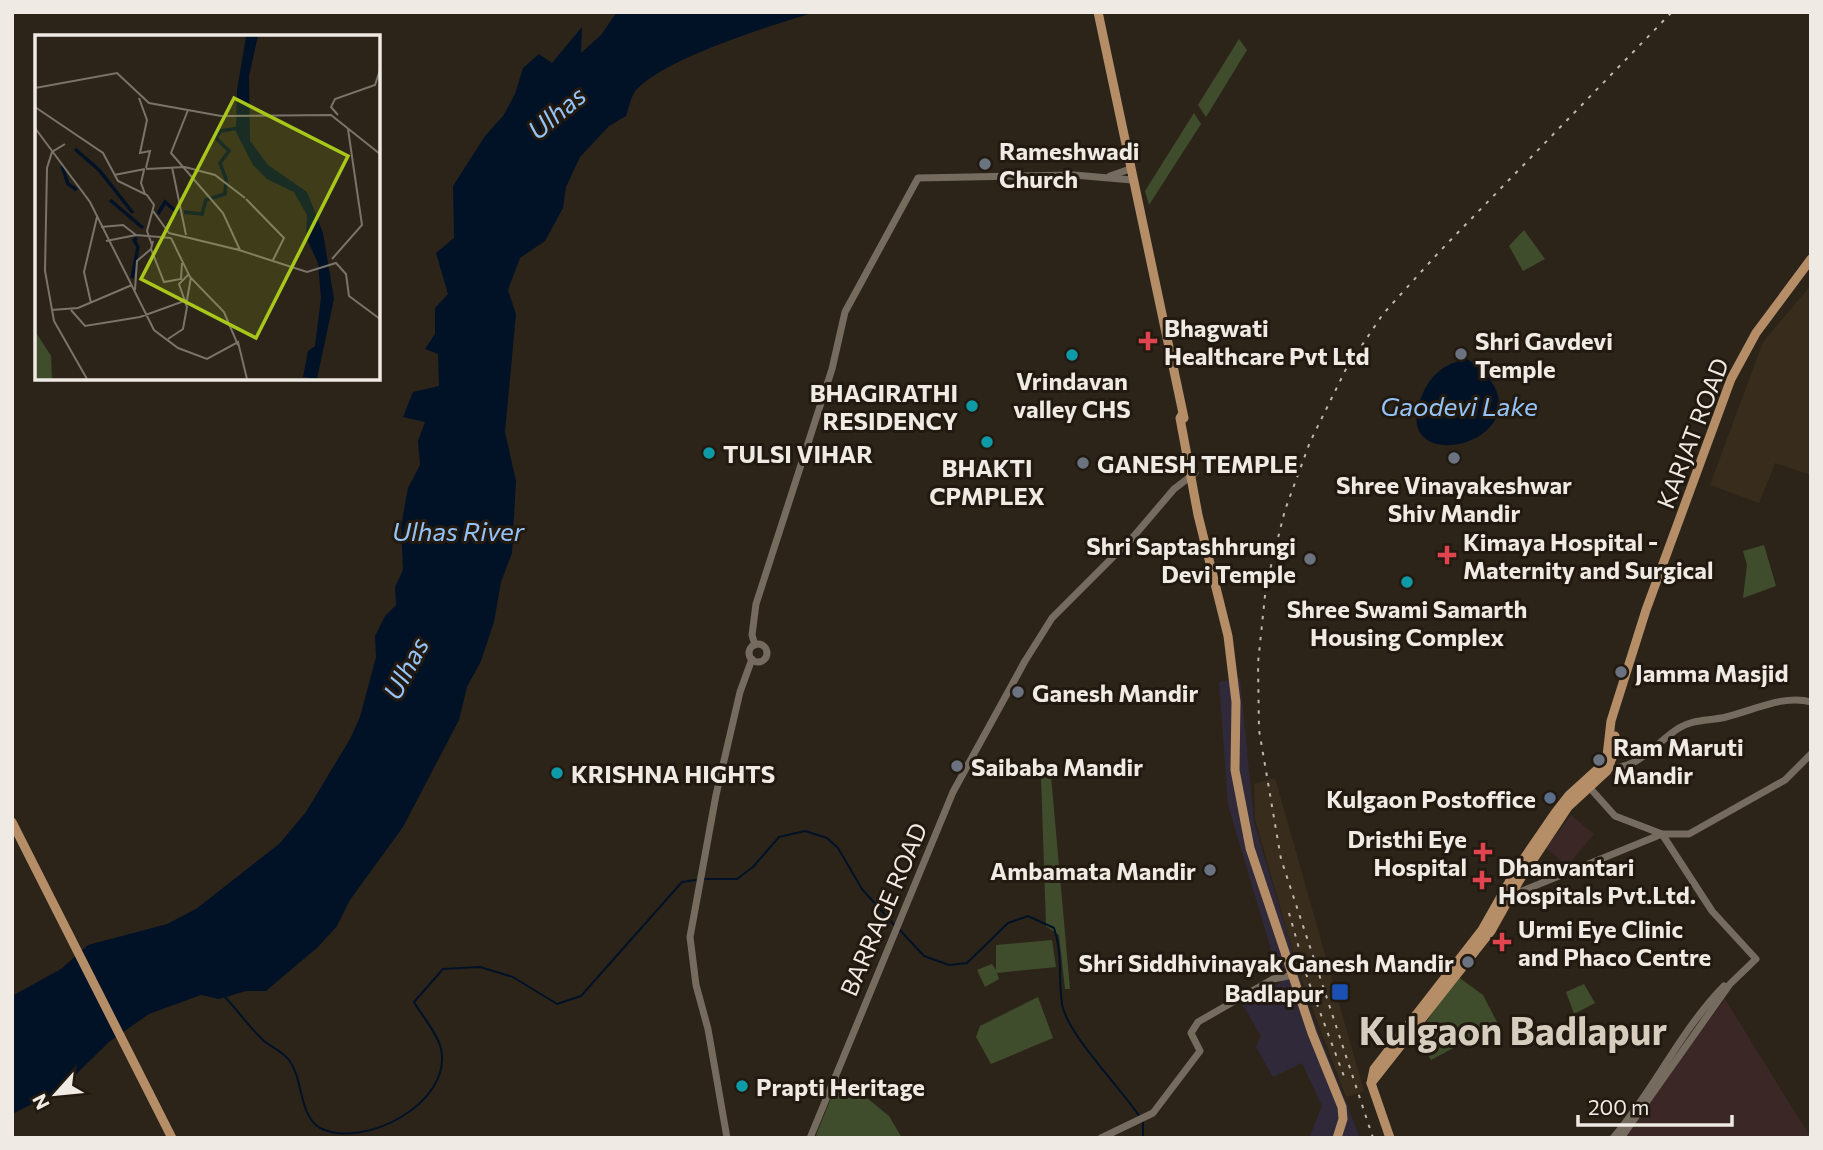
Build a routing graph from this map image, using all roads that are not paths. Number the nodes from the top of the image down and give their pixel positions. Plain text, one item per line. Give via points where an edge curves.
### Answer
1 (1098, 12) edge
2 (1130, 169) junction
3 (1110, 176) junction
4 (1132, 180) junction
5 (1811, 259) edge
6 (1811, 268) edge
7 (1193, 477) junction
8 (1670, 551) junction
9 (755, 645) junction
10 (752, 659) junction
11 (1811, 702) edge
12 (1811, 754) edge
13 (1605, 767) junction
14 (1589, 787) junction
15 (12, 822) edge
16 (1662, 834) junction
17 (1508, 894) junction
18 (1754, 958) junction
19 (1293, 975) junction
20 (1103, 1136) edge
21 (172, 1138) edge
22 (727, 1138) edge
23 (810, 1138) edge
24 (1338, 1138) edge
25 (1390, 1138) edge
26 (1613, 1138) edge
27 (1621, 1138) edge

1 - 2 main road
2 - 3 street
2 - 4 main road
3 - 4 street
3 - 9 street via 918,178 845,312 832,369 756,604
4 - 7 main road
5 - 8 main road, KARJAT ROAD via 1736,368
6 - 8 main road, KARJAT ROAD via 1742,370
7 - 19 main road via 1228,636 1236,702 1235,770 1245,828
7 - 23 street, BARRAGE ROAD via 1052,618 1002,701 963,769
8 - 13 main road, KARJAT ROAD via 1611,721
9 - 10 street
9 - 10 street via 764,647 767,655 762,662
10 - 22 street via 740,692 690,937
11 - 13 street via 1777,702 1723,718 1698,720 1680,727 1635,762 1619,769
12 - 16 street via 1785,780 1703,829 1676,836
13 - 14 main road
13 - 17 main road via 1569,795 1555,813
14 - 16 street via 1615,816
14 - 17 main road via 1568,807
15 - 21 main road
16 - 17 street
16 - 18 street via 1712,911
17 - 25 main road via 1374,1069 1371,1083
18 - 26 street via 1705,1008
18 - 27 street via 1730,984
19 - 20 street via 1273,979 1198,1022 1191,1033 1200,1051 1148,1115
19 - 24 main road via 1342,1107

